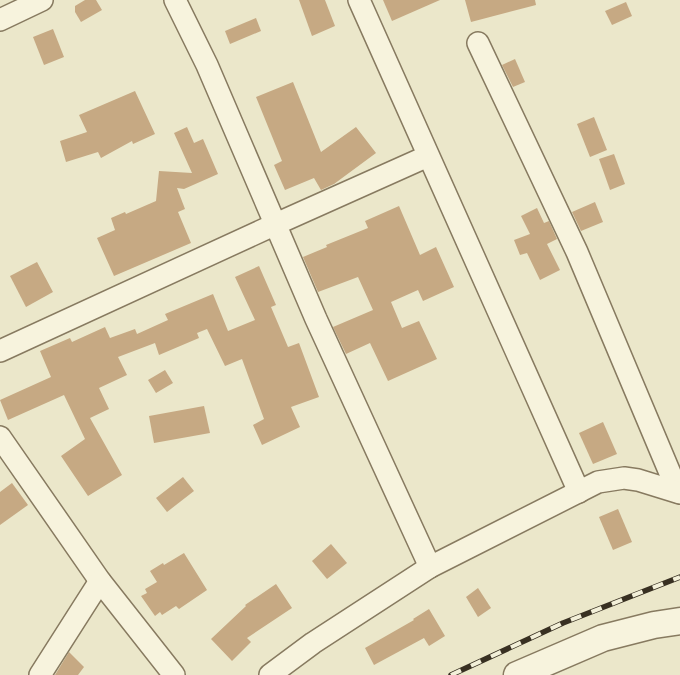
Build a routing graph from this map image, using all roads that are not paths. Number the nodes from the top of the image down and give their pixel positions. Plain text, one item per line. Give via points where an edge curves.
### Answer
1 (42, 0) edge
2 (174, 0) edge
3 (359, 0) edge
4 (0, 20) edge
5 (478, 44) dead end
6 (428, 156) junction
7 (276, 224) junction
8 (0, 351) edge
9 (0, 438) edge
10 (579, 492) junction
11 (679, 493) edge
12 (430, 567) junction
13 (100, 581) junction
14 (680, 621) edge
15 (40, 675) edge
16 (174, 675) edge
17 (270, 675) edge
18 (517, 675) edge

1 - 4 street
2 - 7 street via 207,65
3 - 6 street
5 - 11 street via 577,252
6 - 7 street
6 - 10 street
7 - 8 street
7 - 12 street
9 - 13 street
10 - 11 street via 598,482 624,478
10 - 12 street
12 - 17 street
13 - 15 street
13 - 16 street
14 - 18 street via 602,638

